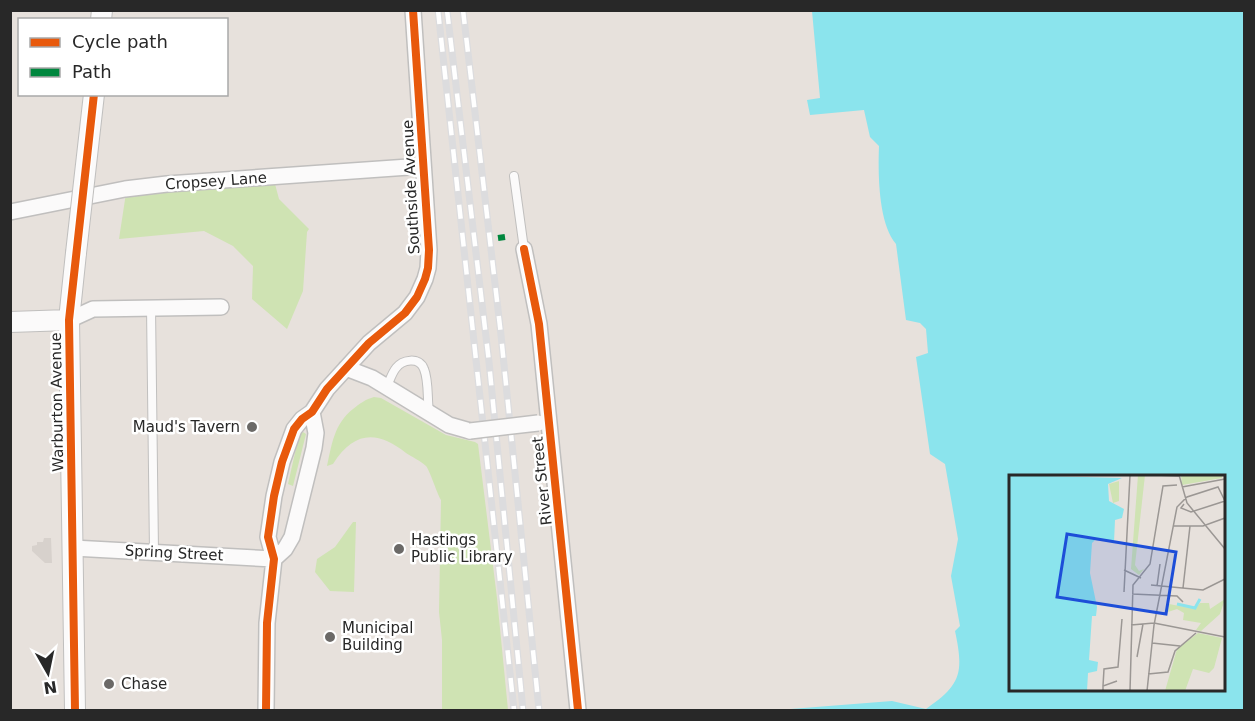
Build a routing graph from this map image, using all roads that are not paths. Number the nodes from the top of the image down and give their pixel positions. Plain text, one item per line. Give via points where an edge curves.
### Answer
1 (413, 10) edge
2 (94, 96) edge
3 (423, 166) junction
4 (514, 176) dead end
5 (10, 212) edge
6 (524, 249) joint
7 (220, 306) dead end
8 (150, 307) junction
9 (69, 320) junction
10 (10, 322) edge
11 (346, 368) junction
12 (387, 386) junction
13 (312, 412) junction
14 (429, 412) junction
15 (544, 423) junction
16 (74, 548) junction
17 (154, 552) junction
18 (274, 559) junction
19 (75, 711) edge
20 (266, 711) edge
21 (578, 711) edge

1 - 3 street, Southside Avenue
2 - 9 street, Warburton Avenue, bridge
3 - 5 street, Cropsey Lane via 167,184
3 - 11 street, Southside Avenue via 429,250 425,279 405,313
4 - 6 lane
6 - 15 street, River Street via 539,324
7 - 8 street
8 - 9 street via 93,309
8 - 17 lane
9 - 10 street
9 - 16 street, Warburton Avenue
11 - 12 street
11 - 13 street, Southside Avenue
12 - 14 street
12 - 14 lane via 401,363 417,362 424,368
13 - 18 street via 314,448 292,537
13 - 18 street, Southside Avenue via 294,429 282,462 268,537
14 - 15 street, bridge via 449,425 470,430
15 - 21 street, River Street
16 - 17 street, Spring Street
16 - 19 street, Warburton Avenue
17 - 18 street, Spring Street
18 - 20 street, Southside Avenue via 267,623

